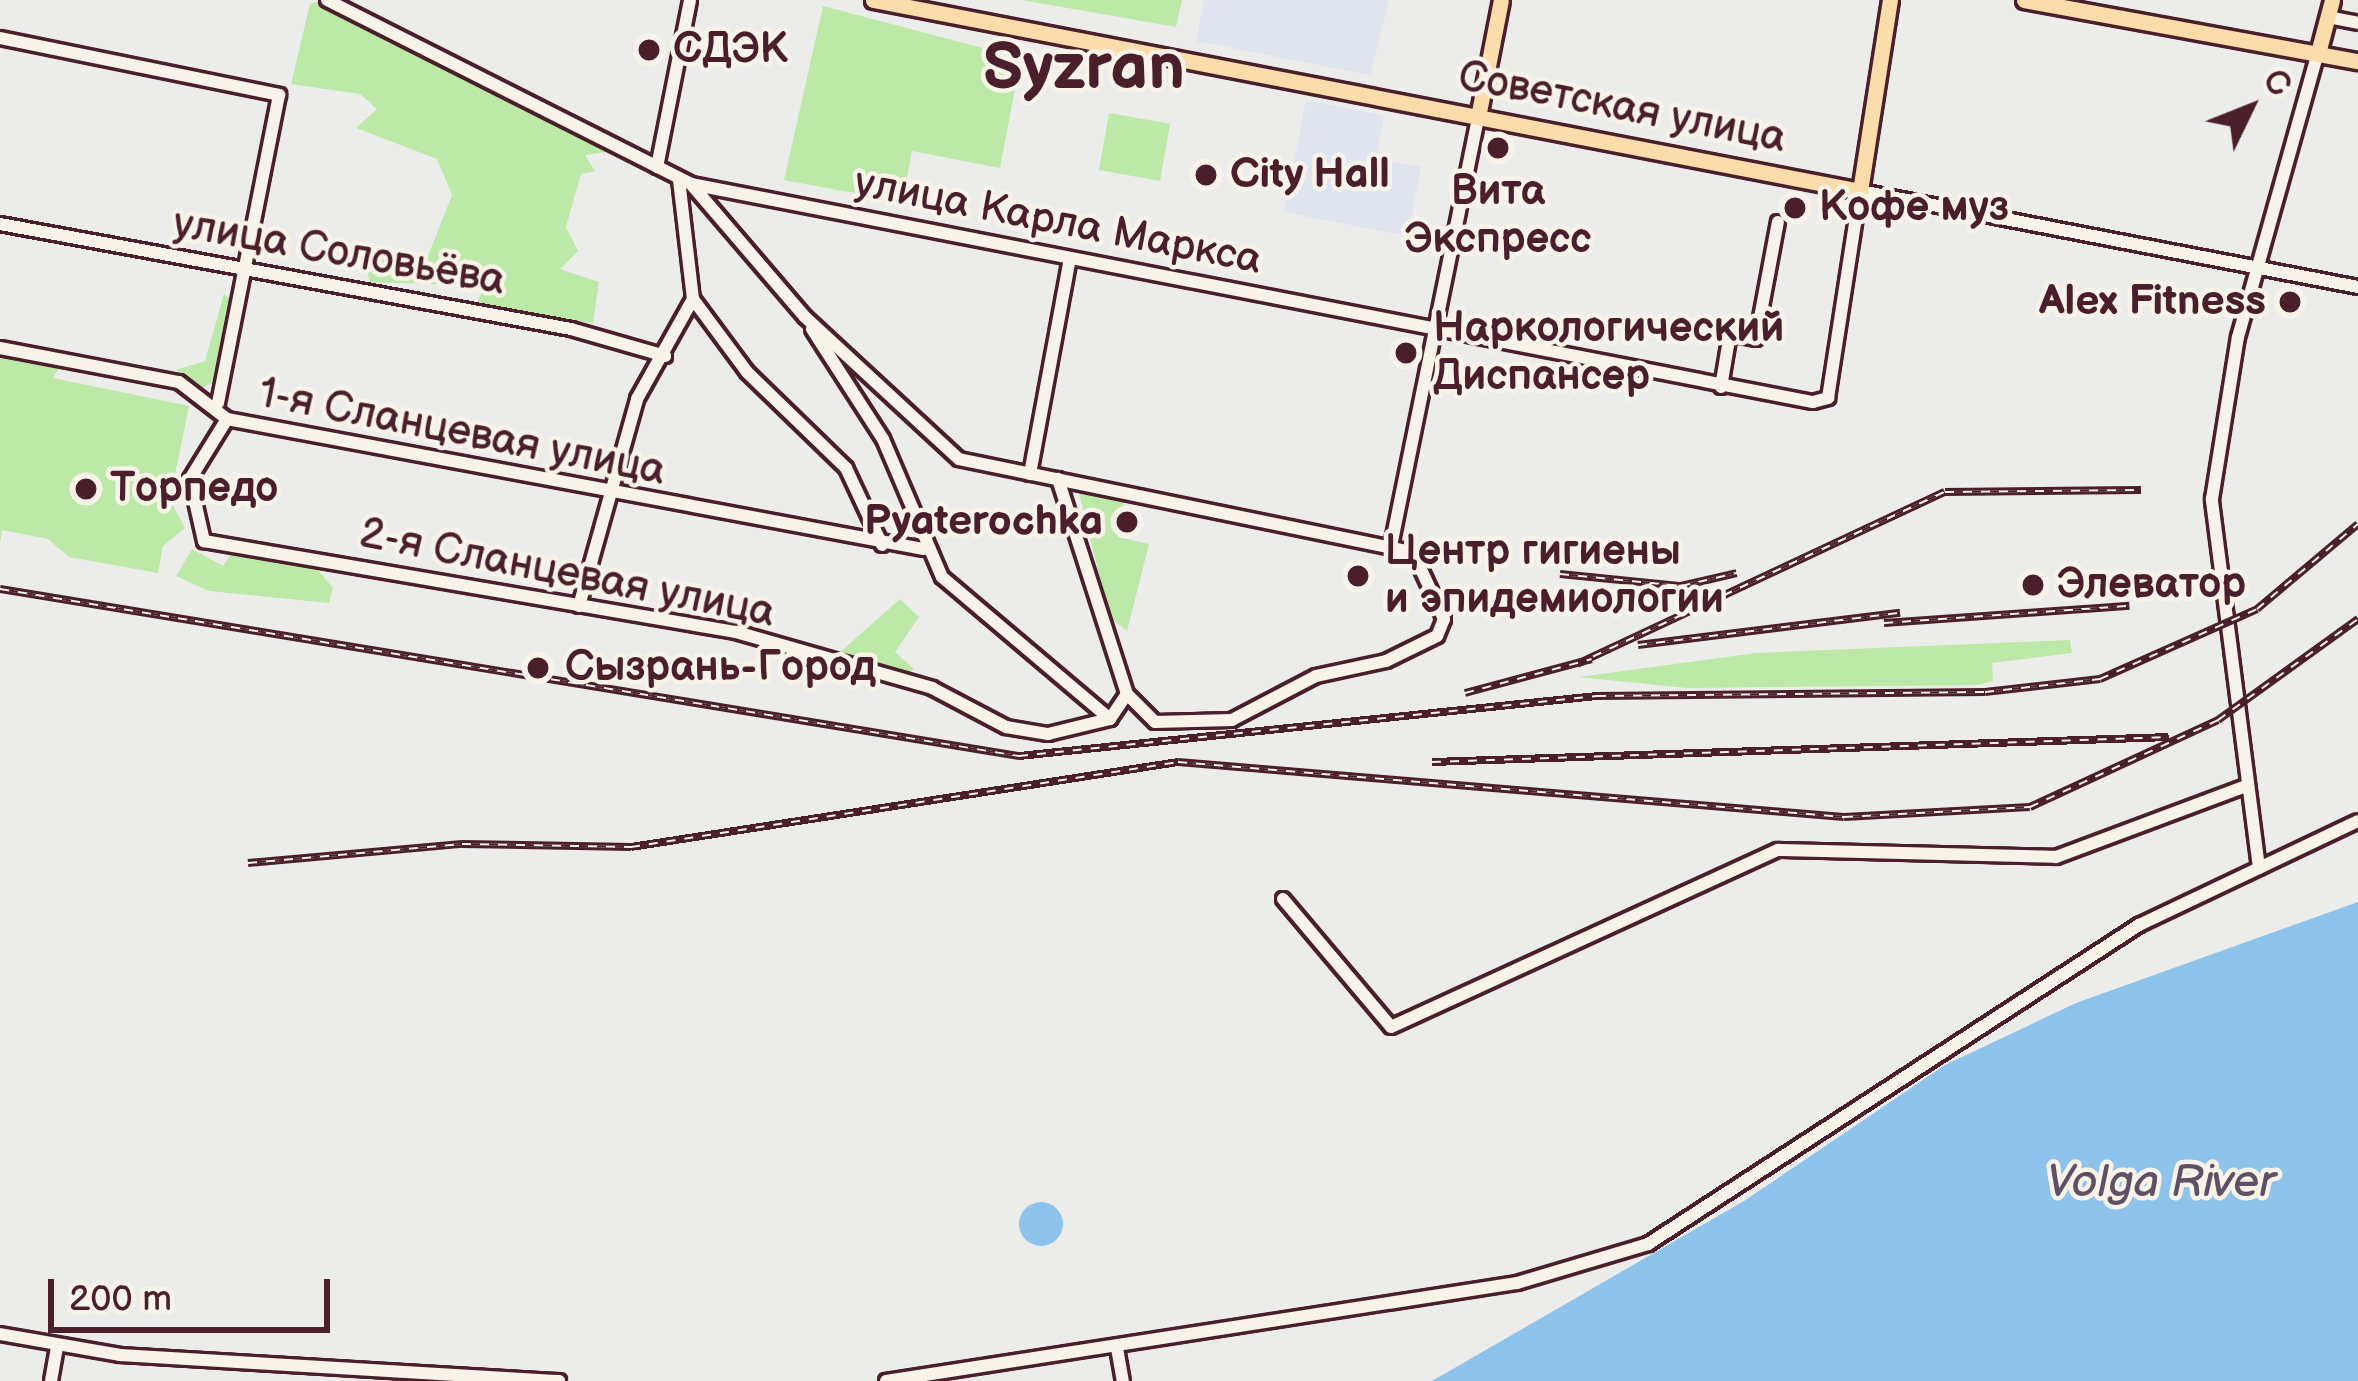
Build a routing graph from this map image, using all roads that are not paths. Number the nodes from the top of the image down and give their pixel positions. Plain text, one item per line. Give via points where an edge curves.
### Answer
1 (327, 0) edge
2 (690, 0) edge
3 (873, 0) edge
4 (1502, 0) edge
5 (1890, 0) edge
6 (2024, 0) edge
7 (2330, 9) edge
8 (2358, 23) edge
9 (0, 38) edge
10 (2318, 53) junction
11 (2358, 61) edge
12 (1478, 116) junction
13 (657, 167) junction
14 (685, 182) junction
15 (1860, 191) junction
16 (1778, 221) dead end
17 (0, 224) edge
18 (1070, 259) junction
19 (2255, 266) junction
20 (248, 267) junction
21 (2358, 287) edge
22 (694, 299) junction
23 (805, 317) junction
24 (1434, 335) junction
25 (0, 348) edge
26 (665, 356) junction
27 (1721, 387) junction
28 (218, 403) junction
29 (227, 419) junction
30 (1030, 474) junction
31 (1058, 479) junction
32 (606, 496) junction
33 (883, 546) junction
34 (1391, 546) junction
35 (924, 549) junction
36 (579, 606) junction
37 (1126, 694) junction
38 (1116, 717) junction
39 (2246, 785) junction
40 (2358, 821) edge
41 (2259, 868) junction
42 (1283, 899) dead end
43 (0, 1334) edge
44 (57, 1348) junction
45 (1118, 1348) junction
46 (51, 1381) edge
47 (559, 1381) edge
48 (886, 1381) edge
49 (1123, 1381) edge

1 - 13 street, улица Карла Маркса
2 - 13 street
3 - 12 main road, Советская улица
4 - 12 main road
5 - 15 main road
6 - 10 main road
7 - 8 street
7 - 10 main road
9 - 20 street via 279,94
10 - 11 main road
10 - 19 street
12 - 15 main road, Советская улица
12 - 24 street
13 - 14 street, улица Карла Маркса
14 - 18 street, улица Карла Маркса
14 - 22 street
14 - 23 street
15 - 19 street, Советская улица
15 - 27 street, улица Карла Маркса via 1828,398
16 - 27 street via 1756,339 1730,334
17 - 20 street, улица Соловьёва
18 - 24 street, улица Карла Маркса
18 - 30 street
19 - 21 street, Советская улица
19 - 39 street via 2211,513
20 - 26 street, улица Соловьёва
20 - 28 street
22 - 26 street
22 - 33 street via 747,372 846,468
23 - 30 street via 959,459
23 - 35 street via 883,440
24 - 27 street, улица Карла Маркса
24 - 34 street
25 - 28 street, 1-я Сланцевая улица via 178,382
26 - 32 street via 637,399
28 - 29 street, 1-я Сланцевая улица
29 - 32 street, 1-я Сланцевая улица
29 - 36 street, 2-я Сланцевая улица via 190,478 204,541
30 - 31 street
31 - 34 street
31 - 37 street
32 - 33 street, 1-я Сланцевая улица
32 - 36 street
33 - 35 street, 1-я Сланцевая улица
34 - 37 street via 1420,555 1444,619 1437,636 1316,676 1232,720 1155,722
35 - 38 street via 990,622
36 - 38 street, 2-я Сланцевая улица via 775,643 829,668 932,688 1006,727 1048,734
37 - 38 street
39 - 41 street
39 - 42 street via 2056,857 1815,842 1778,850 1391,1027
40 - 41 street
41 - 45 street via 2139,926 1648,1244 1517,1283
43 - 44 street
44 - 46 street
44 - 47 street
45 - 48 street
45 - 49 street

